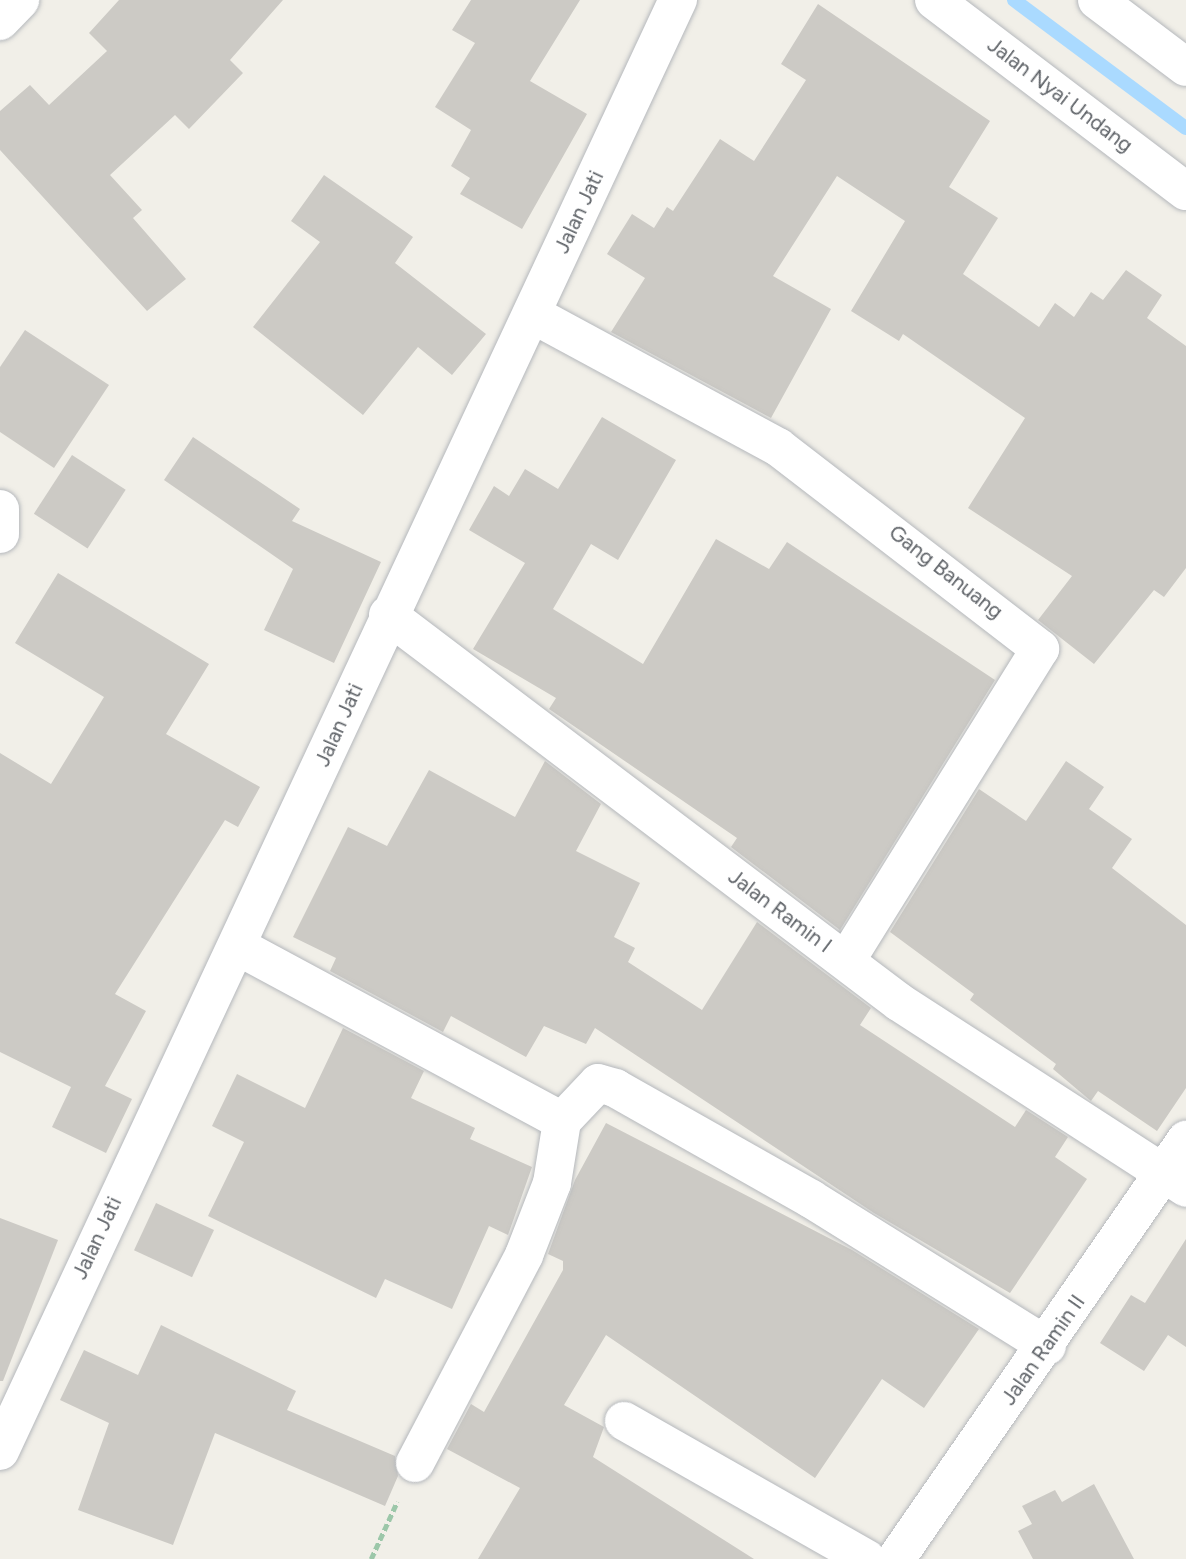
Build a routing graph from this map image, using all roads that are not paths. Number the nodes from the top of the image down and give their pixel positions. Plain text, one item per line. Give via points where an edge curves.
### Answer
1 (20, 0) edge
2 (678, 0) edge
3 (934, 0) edge
4 (1097, 0) edge
5 (0, 21) edge
6 (1186, 68) edge
7 (1186, 191) edge
8 (532, 314) junction
9 (0, 509) edge
10 (0, 534) edge
11 (388, 615) junction
12 (239, 947) junction
13 (846, 961) junction
14 (562, 1121) junction
15 (1186, 1140) edge
16 (1174, 1180) edge
17 (1047, 1346) junction
18 (624, 1421) dead end
19 (0, 1451) edge
20 (415, 1463) road end
21 (867, 1559) edge
22 (897, 1559) edge

1 - 5 street
2 - 8 street, Jalan Jati
3 - 7 street, Jalan Nyai Undang
4 - 6 street
8 - 11 street, Jalan Jati
8 - 13 street, Gang Banuang via 778,447 1040,649
9 - 10 street
11 - 12 street, Jalan Jati
11 - 13 street, Jalan Ramin I
12 - 14 street
12 - 19 street, Jalan Jati
13 - 16 street, Jalan Ramin I
14 - 17 street via 598,1083 615,1088 811,1199
14 - 20 street via 552,1183 524,1255
15 - 16 street, Jalan Ramin II
16 - 17 street, Jalan Ramin II
17 - 22 street, Jalan Ramin II
18 - 21 street

